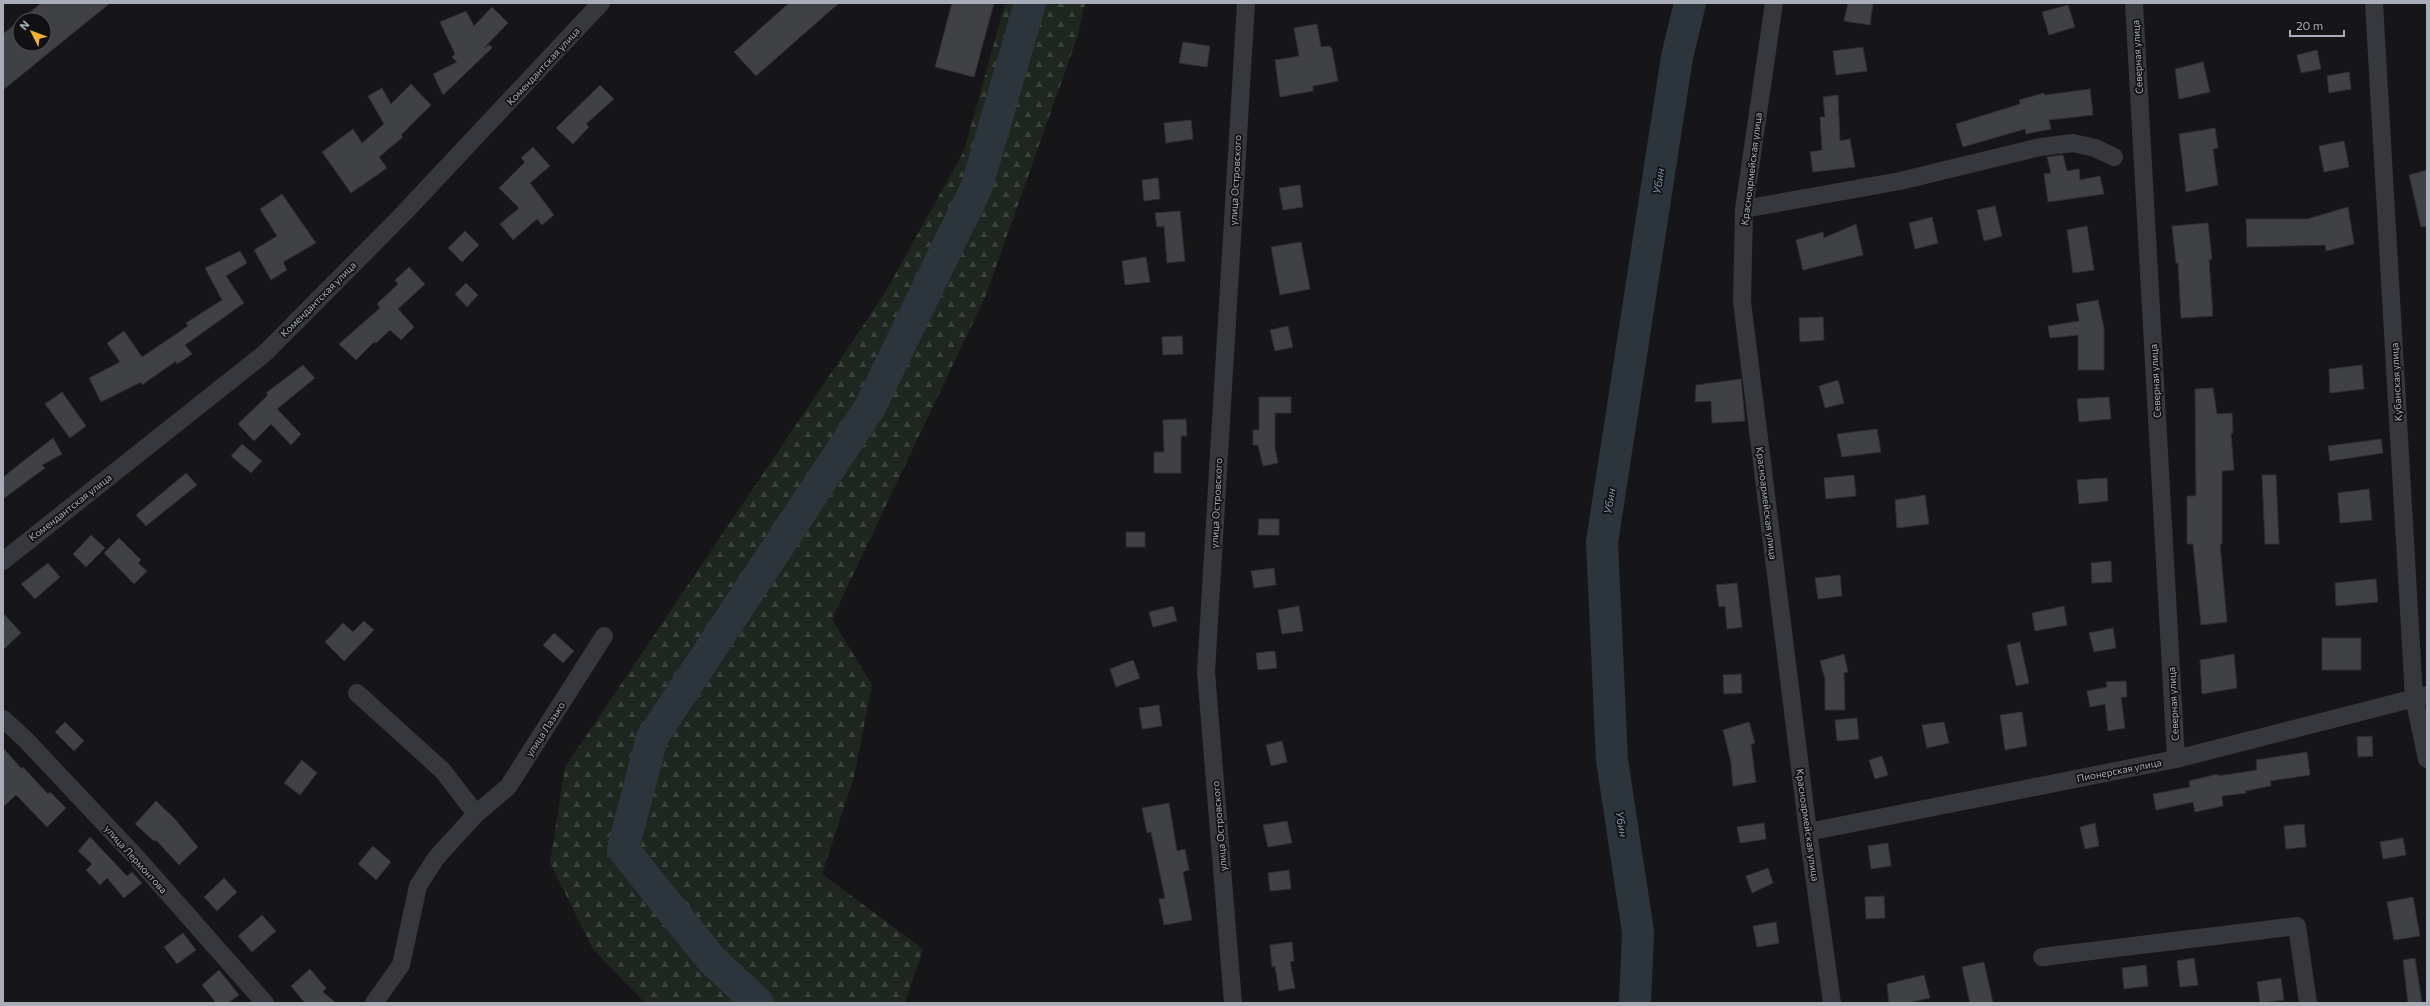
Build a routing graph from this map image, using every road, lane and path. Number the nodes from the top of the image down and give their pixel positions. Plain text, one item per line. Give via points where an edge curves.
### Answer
1 (601, 3) edge
2 (1246, 3) edge
3 (1774, 3) edge
4 (2134, 3) edge
5 (2374, 3) edge
6 (2114, 157) dead end
7 (1744, 209) junction
8 (3, 561) edge
9 (604, 636) dead end
10 (357, 693) dead end
11 (2420, 696) edge
12 (3, 719) edge
13 (2176, 758) junction
14 (2427, 760) edge
15 (476, 814) junction
16 (1808, 832) junction
17 (2042, 957) dead end
18 (265, 1003) edge
19 (374, 1003) edge
20 (1233, 1003) edge
21 (1832, 1003) edge
22 (2308, 1003) edge

1 - 8 street, Комендантская улица via 410,207 265,353
2 - 20 street, улица Островского via 1206,672
3 - 7 street, Красноармейская улица
4 - 13 street, Северная улица
5 - 11 street, Кубанская улица
6 - 7 street via 2095,148 2073,143 2040,147 1900,181
7 - 16 street, Красноармейская улица via 1742,302
9 - 15 street, улица Лазько via 508,787
10 - 15 street via 443,770
11 - 13 street, Пионерская улица
11 - 14 street, Кубанская улица
12 - 18 street, улица Лермонтова via 137,858
13 - 16 street, Пионерская улица
15 - 19 street, улица Лазько via 436,858 418,886 401,965
16 - 21 street, Красноармейская улица
17 - 22 street via 2297,926

